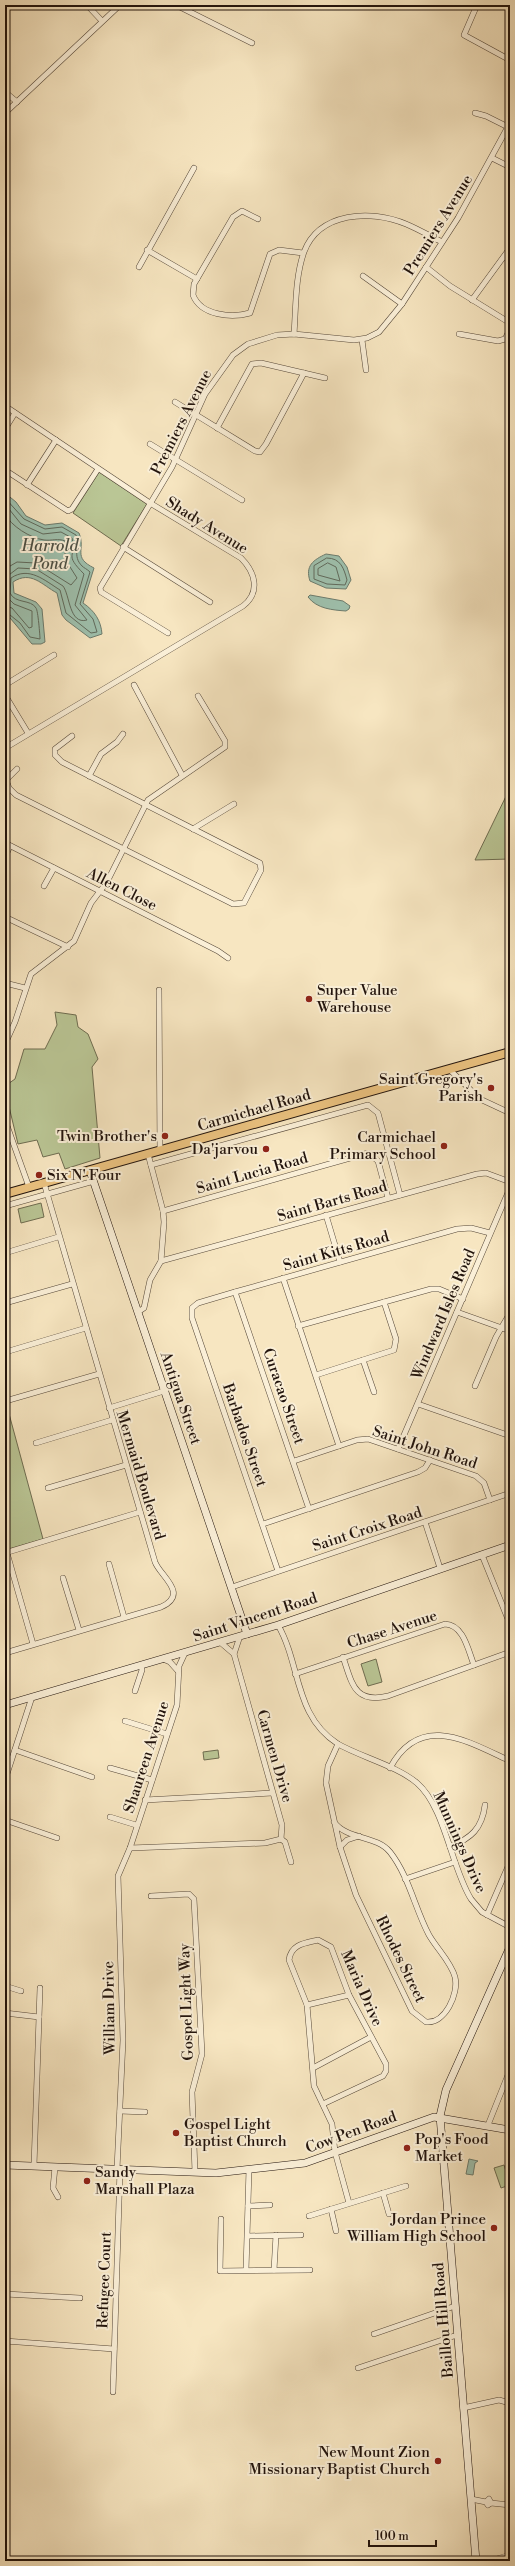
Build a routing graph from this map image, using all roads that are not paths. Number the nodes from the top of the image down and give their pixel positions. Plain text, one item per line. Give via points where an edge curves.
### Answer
1 (87, 5) edge
2 (120, 5) edge
3 (176, 5) edge
4 (477, 5) edge
5 (102, 21) junction
6 (252, 43) dead end
7 (510, 60) edge
8 (5, 92) edge
9 (17, 102) junction
10 (475, 113) dead end
11 (5, 114) edge
12 (509, 125) edge
13 (492, 158) junction
14 (510, 167) edge
15 (194, 168) dead end
16 (258, 219) dead end
17 (442, 242) junction
18 (510, 248) edge
19 (147, 250) junction
20 (303, 253) junction
21 (505, 257) junction
22 (510, 261) edge
23 (139, 266) dead end
24 (426, 267) junction
25 (364, 276) dead end
26 (197, 279) junction
27 (472, 300) junction
28 (402, 304) junction
29 (510, 326) edge
30 (294, 334) junction
31 (459, 334) dead end
32 (362, 340) junction
33 (366, 370) dead end
34 (304, 373) junction
35 (325, 378) dead end
36 (174, 402) dead end
37 (5, 406) edge
38 (15, 413) junction
39 (195, 414) junction
40 (218, 428) junction
41 (5, 429) edge
42 (56, 440) junction
43 (150, 444) dead end
44 (176, 460) junction
45 (98, 469) junction
46 (5, 470) edge
47 (27, 485) junction
48 (242, 500) dead end
49 (150, 503) junction
50 (123, 547) junction
51 (210, 602) dead end
52 (168, 633) dead end
53 (54, 655) dead end
54 (5, 685) edge
55 (134, 685) dead end
56 (5, 695) edge
57 (198, 696) dead end
58 (28, 734) junction
59 (123, 734) dead end
60 (72, 736) dead end
61 (5, 748) edge
62 (17, 769) dead end
63 (182, 775) junction
64 (89, 776) junction
65 (234, 804) dead end
66 (145, 805) junction
67 (193, 830) junction
68 (5, 843) edge
69 (10, 846) junction
70 (123, 849) junction
71 (5, 857) edge
72 (54, 868) junction
73 (44, 886) dead end
74 (99, 891) junction
75 (5, 917) edge
76 (68, 947) junction
77 (228, 958) dead end
78 (5, 983) edge
79 (25, 988) junction
80 (159, 990) dead end
81 (5, 1044) edge
82 (510, 1052) edge
83 (450, 1070) junction
84 (357, 1095) junction
85 (359, 1106) junction
86 (510, 1113) edge
87 (5, 1120) edge
88 (160, 1151) junction
89 (148, 1154) junction
90 (151, 1165) junction
91 (90, 1171) junction
92 (94, 1182) junction
93 (510, 1182) edge
94 (44, 1184) junction
95 (29, 1187) junction
96 (510, 1188) edge
97 (5, 1194) edge
98 (47, 1194) junction
99 (400, 1195) junction
100 (388, 1198) junction
101 (507, 1202) edge
102 (5, 1206) edge
103 (163, 1211) junction
104 (326, 1215) junction
105 (490, 1234) junction
106 (58, 1237) junction
107 (5, 1253) edge
108 (161, 1261) junction
109 (340, 1262) junction
110 (283, 1278) junction
111 (72, 1284) junction
112 (235, 1292) junction
113 (463, 1299) junction
114 (384, 1302) junction
115 (5, 1303) edge
116 (192, 1308) joint
117 (138, 1312) junction
118 (457, 1312) junction
119 (510, 1313) edge
120 (298, 1326) junction
121 (86, 1328) junction
122 (502, 1328) junction
123 (510, 1331) edge
124 (9, 1351) dead end
125 (363, 1360) junction
126 (99, 1374) junction
127 (316, 1375) junction
128 (475, 1386) dead end
129 (164, 1391) junction
130 (374, 1392) dead end
131 (9, 1400) dead end
132 (418, 1404) junction
133 (109, 1408) junction
134 (112, 1420) junction
135 (510, 1436) edge
136 (36, 1443) dead end
137 (339, 1446) junction
138 (398, 1449) junction
139 (430, 1460) junction
140 (294, 1461) junction
141 (126, 1465) junction
142 (48, 1488) dead end
143 (510, 1493) edge
144 (490, 1500) junction
145 (309, 1509) junction
146 (140, 1512) junction
147 (425, 1522) junction
148 (263, 1524) junction
149 (510, 1545) edge
150 (6, 1553) edge
151 (482, 1554) junction
152 (109, 1564) dead end
153 (440, 1568) junction
154 (278, 1571) junction
155 (63, 1578) dead end
156 (232, 1587) junction
157 (124, 1617) junction
158 (510, 1624) edge
159 (278, 1625) junction
160 (80, 1630) junction
161 (247, 1634) junction
162 (240, 1636) junction
163 (220, 1642) junction
164 (33, 1644) junction
165 (510, 1652) edge
166 (5, 1653) edge
167 (185, 1653) junction
168 (234, 1654) junction
169 (343, 1657) junction
170 (163, 1659) junction
171 (141, 1665) junction
172 (474, 1665) junction
173 (178, 1672) junction
174 (295, 1674) junction
175 (136, 1691) dead end
176 (32, 1697) junction
177 (5, 1705) edge
178 (125, 1720) dead end
179 (167, 1734) junction
180 (338, 1744) junction
181 (14, 1750) junction
182 (510, 1761) edge
183 (110, 1768) dead end
184 (390, 1768) junction
185 (92, 1777) dead end
186 (5, 1780) edge
187 (152, 1780) junction
188 (272, 1793) junction
189 (145, 1800) junction
190 (485, 1805) dead end
191 (110, 1817) dead end
192 (5, 1820) edge
193 (334, 1822) junction
194 (136, 1825) junction
195 (359, 1836) junction
196 (56, 1838) dead end
197 (281, 1839) junction
198 (340, 1847) junction
199 (450, 1847) junction
200 (130, 1848) junction
201 (291, 1862) dead end
202 (455, 1862) junction
203 (510, 1862) edge
204 (405, 1879) junction
205 (152, 1896) dead end
206 (487, 1915) junction
207 (510, 1927) edge
208 (510, 1947) edge
209 (5, 1986) edge
210 (40, 1988) dead end
211 (21, 1991) dead end
212 (349, 1995) junction
213 (307, 2005) junction
214 (5, 2013) edge
215 (39, 2017) junction
216 (371, 2037) junction
217 (313, 2068) junction
218 (510, 2070) edge
219 (509, 2077) edge
220 (323, 2104) junction
221 (120, 2111) junction
222 (145, 2112) dead end
223 (440, 2116) junction
224 (488, 2125) junction
225 (510, 2130) edge
226 (335, 2152) junction
227 (5, 2165) edge
228 (34, 2166) junction
229 (55, 2166) junction
230 (119, 2169) junction
231 (249, 2170) junction
232 (195, 2172) junction
233 (406, 2186) dead end
234 (383, 2193) junction
235 (58, 2197) dead end
236 (349, 2204) junction
237 (270, 2205) dead end
238 (248, 2206) junction
239 (331, 2209) junction
240 (389, 2214) dead end
241 (309, 2216) dead end
242 (221, 2219) dead end
243 (336, 2231) dead end
244 (276, 2235) junction
245 (301, 2235) dead end
246 (248, 2236) junction
247 (246, 2270) junction
248 (274, 2270) junction
249 (310, 2270) dead end
250 (5, 2294) edge
251 (80, 2298) dead end
252 (455, 2306) junction
253 (374, 2334) dead end
254 (457, 2335) junction
255 (5, 2341) edge
256 (114, 2349) junction
257 (358, 2368) dead end
258 (112, 2392) dead end
259 (510, 2403) edge
260 (463, 2408) junction
261 (470, 2499) junction
262 (510, 2505) edge
263 (510, 2555) edge
264 (476, 2561) edge
265 (490, 2561) edge

1 - 5 street
2 - 5 street
3 - 6 street
4 - 7 street via 464,35
5 - 9 street
8 - 9 street
9 - 11 street
10 - 12 street
12 - 13 street, Premiers Avenue
13 - 14 street
13 - 17 street, Premiers Avenue
15 - 19 street
16 - 26 street via 242,211 235,214
17 - 20 street via 405,224 383,218 355,217 326,223 309,240
17 - 24 street, Premiers Avenue
18 - 21 street
19 - 23 street
19 - 26 street
20 - 26 street via 279,250 270,254 253,310 249,313 220,314 205,310 193,295
20 - 30 street
21 - 22 street
21 - 27 street
24 - 27 street
24 - 28 street, Premiers Avenue
25 - 28 street
27 - 29 street
28 - 32 street, Premiers Avenue via 379,332
29 - 31 street via 505,339 498,342
30 - 32 street, Premiers Avenue
30 - 39 street, Premiers Avenue via 262,339 233,354 212,383
32 - 33 street
34 - 35 street
34 - 40 street via 261,363 252,364
34 - 40 street via 260,452
36 - 39 street
37 - 38 street, Shady Avenue
38 - 41 street
38 - 42 street, Shady Avenue
39 - 40 street
39 - 44 street, Premiers Avenue
42 - 45 street, Shady Avenue
42 - 47 street
43 - 44 street
44 - 48 street
44 - 49 street, Premiers Avenue
45 - 47 street via 70,511 58,507
45 - 49 street, Shady Avenue
46 - 47 street
49 - 50 street, Premiers Avenue
49 - 58 street, Shady Avenue via 241,558 248,565 254,579 251,598 243,606
50 - 51 street
50 - 52 street, Premiers Avenue via 103,580 100,591
53 - 54 street
55 - 63 street
56 - 58 street
57 - 63 street via 226,746
58 - 61 street, Shady Avenue
59 - 64 street via 101,754
60 - 64 street via 56,746 55,755 67,765
62 - 70 street via 6,780 13,793
63 - 66 street via 153,794
64 - 66 street
65 - 67 street
66 - 67 street
66 - 70 street
67 - 70 street via 260,863 261,870 242,904 233,904
68 - 69 street, Allen Close
69 - 71 street
69 - 72 street, Allen Close
70 - 74 street via 107,882
72 - 73 street
72 - 74 street, Allen Close
74 - 76 street via 77,936
74 - 77 street, Allen Close
75 - 76 street
76 - 79 street via 37,968 31,974
78 - 79 street
79 - 81 street via 15,1022
80 - 88 street
82 - 83 main road, Carmichael Road
83 - 84 main road, Carmichael Road
83 - 86 street via 480,1100
84 - 85 street
84 - 88 main road, Carmichael Road
85 - 90 street
85 - 99 street via 368,1105 377,1111
87 - 95 street
88 - 89 main road, Carmichael Road
89 - 90 street
89 - 91 main road, Carmichael Road
90 - 103 street
91 - 92 main road, Antigua Street
91 - 94 main road, Carmichael Road
92 - 98 street
92 - 117 main road, Antigua Street
93 - 99 street, Saint Barts Road via 482,1173
94 - 95 main road, Carmichael Road
94 - 98 street, Mermaid Boulevard
95 - 97 main road, Carmichael Road
96 - 101 street, Windward Isles Road
98 - 102 street
98 - 106 street, Mermaid Boulevard
99 - 100 street, Saint Barts Road
100 - 103 street, Saint Lucia Road via 378,1161 368,1153
100 - 104 street, Saint Barts Road
101 - 105 street, Windward Isles Road
103 - 108 street
104 - 108 street, Saint Barts Road
104 - 109 street
105 - 109 street, Saint Kitts Road via 473,1228 461,1228
105 - 113 street, Windward Isles Road
106 - 107 street
106 - 111 street, Mermaid Boulevard
108 - 117 street via 150,1280 144,1309
109 - 110 street, Saint Kitts Road
110 - 112 street, Saint Kitts Road
110 - 120 street
111 - 115 street
111 - 121 street, Mermaid Boulevard
112 - 116 street, Saint Kitts Road via 196,1304
112 - 140 street, Curacao Street
113 - 114 street via 434,1289
113 - 118 street, Windward Isles Road
114 - 120 street
114 - 125 street via 396,1346 392,1351
116 - 148 street, Barbados Street via 192,1318
117 - 129 main road, Antigua Street
118 - 122 street
118 - 132 street, Windward Isles Road
119 - 122 street
120 - 127 street
121 - 124 street
121 - 126 street, Mermaid Boulevard
122 - 123 street
122 - 128 street
125 - 127 street
125 - 130 street
126 - 131 street
126 - 133 street, Mermaid Boulevard
127 - 137 street
129 - 133 street
129 - 156 main road, Antigua Street
132 - 135 street
132 - 138 street, Windward Isles Road
133 - 134 street, Mermaid Boulevard
134 - 136 street
134 - 141 street, Mermaid Boulevard
137 - 138 street, Saint John Road via 365,1439
137 - 140 street, Saint John Road
138 - 139 street, Saint John Road
139 - 144 street, Saint John Road via 479,1477
139 - 145 street via 425,1468 418,1472
140 - 145 street, Curacao Street
141 - 142 street
141 - 146 street, Mermaid Boulevard
143 - 144 street, Saint Croix Road
144 - 147 street, Saint Croix Road
145 - 148 street
146 - 150 street
146 - 157 street, Mermaid Boulevard via 155,1562 171,1582 172,1594 170,1601 163,1606
147 - 153 street
147 - 154 street, Saint Croix Road
148 - 154 street, Barbados Street
149 - 151 main road, Saint Vincent Road
150 - 164 street
151 - 153 main road, Saint Vincent Road
151 - 158 street
152 - 157 street
153 - 159 main road, Saint Vincent Road
154 - 156 street, Saint Croix Road
155 - 160 street
156 - 161 main road, Antigua Street
157 - 160 street, Mermaid Boulevard
159 - 161 main road, Saint Vincent Road
159 - 174 street, Munnings Drive via 286,1640
160 - 164 street, Mermaid Boulevard
161 - 162 main road, Saint Vincent Road
162 - 163 main road, Saint Vincent Road
162 - 168 street
163 - 167 main road, Saint Vincent Road
163 - 168 street
164 - 166 street, Mermaid Boulevard
165 - 172 street
167 - 170 main road, Saint Vincent Road
167 - 173 street, Shaureen Avenue
168 - 188 street, Carmen Drive
169 - 172 street via 356,1690 371,1698 388,1696
169 - 172 street, Chase Avenue via 448,1624 460,1630
169 - 174 street, Chase Avenue
170 - 171 main road, Saint Vincent Road
170 - 173 street via 170,1662
171 - 175 street
171 - 176 main road, Saint Vincent Road
173 - 179 street, Shaureen Avenue via 178,1697
174 - 180 street, Munnings Drive via 310,1717 324,1734
176 - 177 main road, Saint Vincent Road
176 - 181 street
178 - 179 street
179 - 187 street, Shaureen Avenue
180 - 184 street, Munnings Drive
180 - 193 street, Rhodes Street via 326,1778
181 - 185 street
181 - 186 street
182 - 184 street via 464,1740 438,1735 412,1742 394,1760
183 - 187 street
184 - 199 street, Munnings Drive via 411,1779 425,1792 436,1810
187 - 189 street, Shaureen Avenue
188 - 189 street
188 - 197 street, Carmen Drive via 282,1825
189 - 194 street, Shaureen Avenue
190 - 199 street via 478,1830
191 - 194 street
192 - 196 street
193 - 195 street, Rhodes Street via 342,1829
193 - 198 street, Rhodes Street
194 - 200 street, Shaureen Avenue
195 - 198 street via 347,1840
195 - 204 street, Rhodes Street via 374,1841 389,1851
197 - 200 street via 265,1843
197 - 201 street, Carmen Drive via 285,1842
198 - 204 street, Rhodes Street via 356,1895 410,2008 422,2020 436,2022 447,2011 455,1990 455,1980 419,1914
199 - 202 street, Munnings Drive
200 - 221 street, William Drive via 120,1866 117,1881 123,2040
202 - 204 street
202 - 206 street, Munnings Drive via 468,1895
203 - 206 street
205 - 232 street, Gospel Light Way via 189,1894 194,1899 202,2054 192,2092
206 - 207 street, Munnings Drive
208 - 223 main road, Baillou Hill Road via 445,2094
209 - 211 street
210 - 215 street
212 - 213 street
212 - 213 street, Maria Drive via 330,1947 318,1940 296,1946 290,1952 289,1960
212 - 216 street, Maria Drive
213 - 217 street, Maria Drive
214 - 215 street
215 - 228 street
216 - 217 street
216 - 220 street, Maria Drive via 386,2064 386,2071 382,2076
217 - 220 street, Maria Drive via 314,2086
218 - 219 street
219 - 224 street
220 - 226 street, Maria Drive via 332,2124
221 - 222 street
221 - 230 street, William Drive
223 - 224 main road
223 - 226 main road, Cow Pen Road via 424,2119
223 - 252 main road, Baillou Hill Road
224 - 225 main road
226 - 231 main road, Cow Pen Road via 305,2163
226 - 236 street, Maria Drive
227 - 228 main road, Cow Pen Road
228 - 229 main road, Cow Pen Road
229 - 230 main road, Cow Pen Road
229 - 235 street via 53,2188
230 - 232 main road, Cow Pen Road
230 - 256 street, Refugee Court
231 - 232 main road, Cow Pen Road
231 - 238 street
233 - 234 street
234 - 236 street
234 - 240 street
236 - 239 street
237 - 238 street
238 - 246 street
239 - 241 street
239 - 243 street
242 - 247 street via 220,2271
244 - 245 street
244 - 246 street
244 - 248 street
246 - 247 street
247 - 248 street
248 - 249 street
250 - 251 street
252 - 253 street
252 - 254 main road, Baillou Hill Road
254 - 257 street
254 - 260 main road, Baillou Hill Road
255 - 256 street
256 - 258 street, Refugee Court
259 - 260 street via 499,2400
260 - 261 main road, Baillou Hill Road
261 - 262 street
261 - 264 main road, Baillou Hill Road
263 - 265 street

